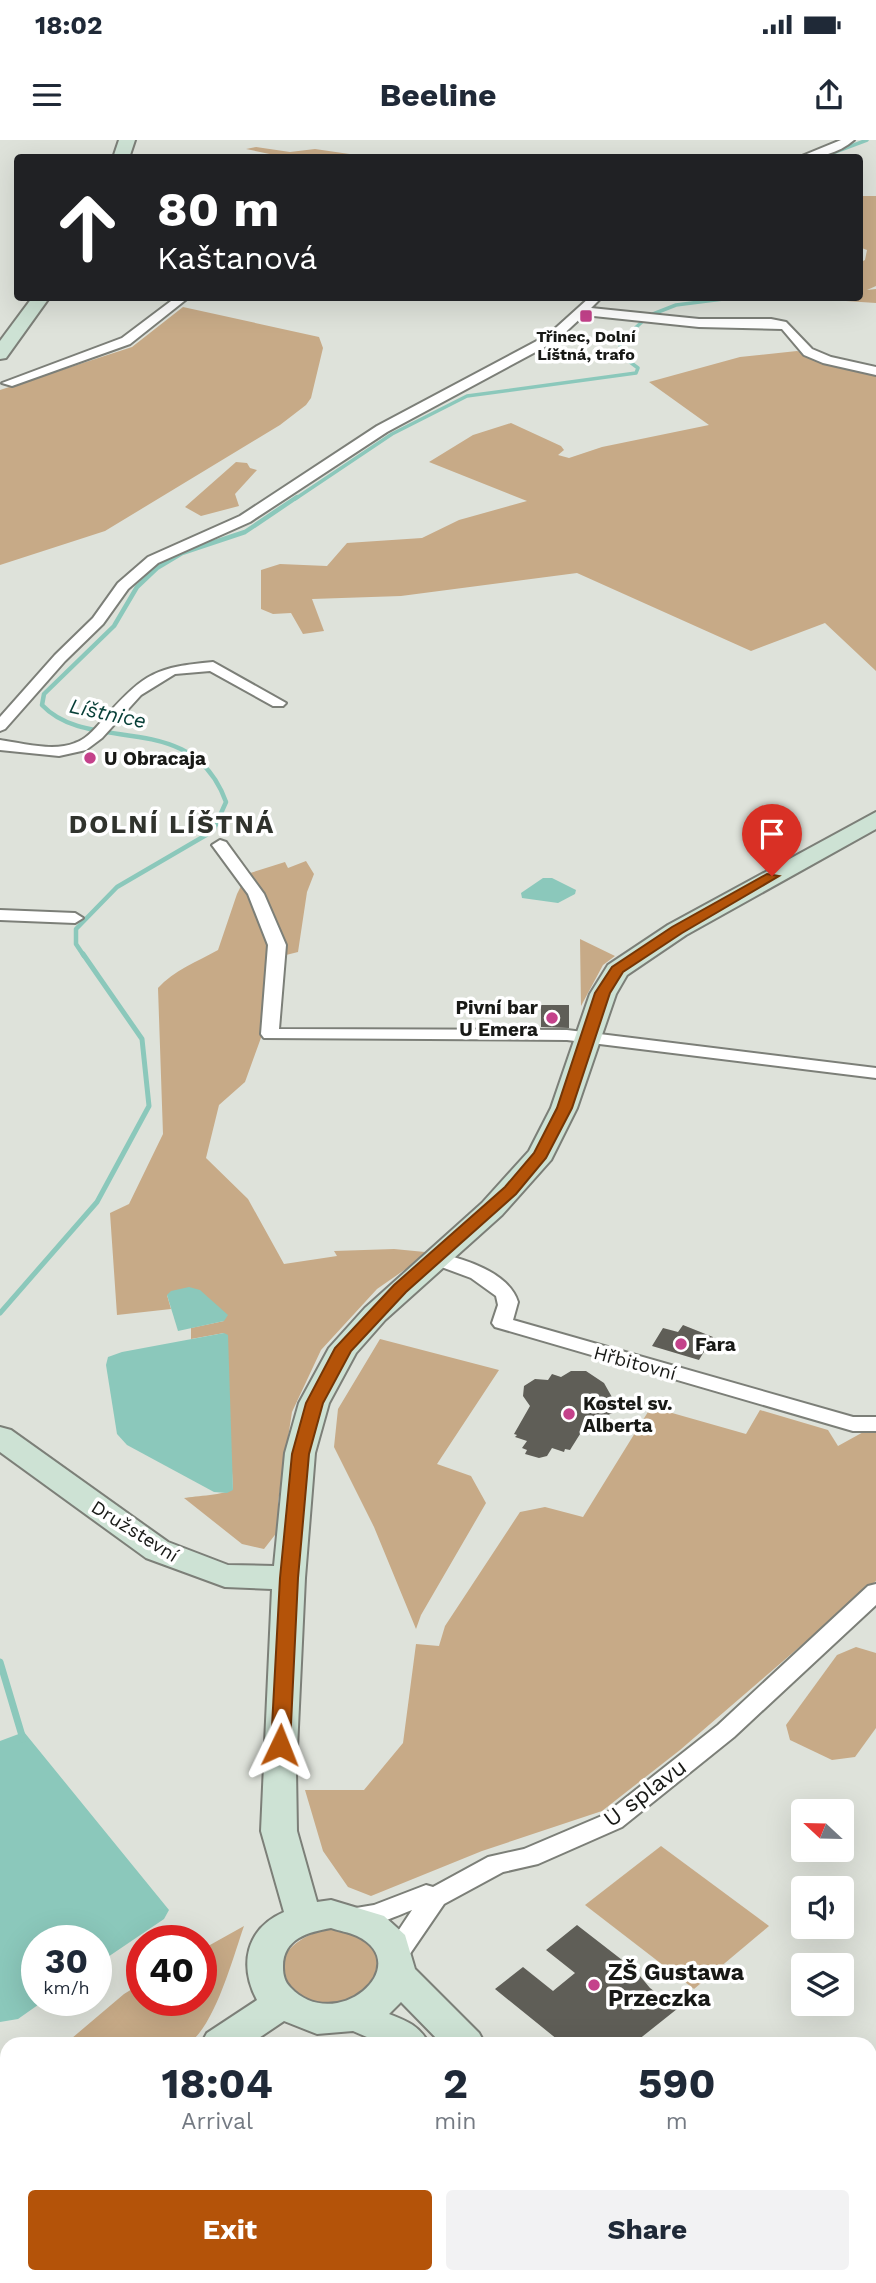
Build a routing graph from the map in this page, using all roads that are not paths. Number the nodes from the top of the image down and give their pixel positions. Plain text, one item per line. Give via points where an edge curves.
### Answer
1 (849, 140) edge
2 (816, 154) edge
3 (38, 301) edge
4 (178, 301) edge
5 (592, 301) edge
6 (584, 311) junction
7 (0, 354) edge
8 (876, 371) edge
9 (8, 383) dead end
10 (278, 703) dead end
11 (0, 726) edge
12 (0, 745) edge
13 (876, 819) edge
14 (220, 845) dead end
15 (0, 915) edge
16 (75, 918) dead end
17 (585, 1039) junction
18 (876, 1073) edge
19 (435, 1258) junction
20 (876, 1424) edge
21 (0, 1437) edge
22 (289, 1578) junction
23 (876, 1592) edge
24 (435, 1897) junction
25 (353, 1917) junction
26 (304, 1919) junction
27 (397, 1964) junction
28 (282, 2003) junction
29 (358, 2017) junction
30 (231, 2037) edge
31 (402, 2037) edge
32 (458, 2037) edge

1 - 2 street
3 - 7 street
4 - 9 street via 127,341
5 - 6 street
6 - 8 street via 786,326 808,352
6 - 11 street via 552,338 382,429 271,504 153,560 123,586 98,621
10 - 12 street via 214,666 171,670 136,692 81,747 59,751
13 - 17 street via 628,959 610,980
14 - 17 street via 256,894 277,945 270,1034 568,1035
15 - 16 street
17 - 18 street
17 - 19 street via 564,1108 541,1154 501,1200
19 - 20 street, Hřbitovní via 477,1274 502,1290 508,1302 502,1324 853,1424
19 - 22 street via 344,1348 314,1403 300,1454
21 - 22 street, Družstevní via 157,1550 225,1576
22 - 26 street via 279,1831
23 - 24 street, U splavu via 726,1731 613,1821 529,1857 497,1864
24 - 25 street via 426,1895 376,1914
24 - 27 street, U splavu
25 - 26 street via 331,1914
25 - 27 street via 385,1934
26 - 28 street via 280,1932 265,1953 263,1973
27 - 29 street via 379,2002
27 - 32 street via 427,2008
28 - 29 street via 300,2014 322,2019
28 - 30 street
29 - 31 street

